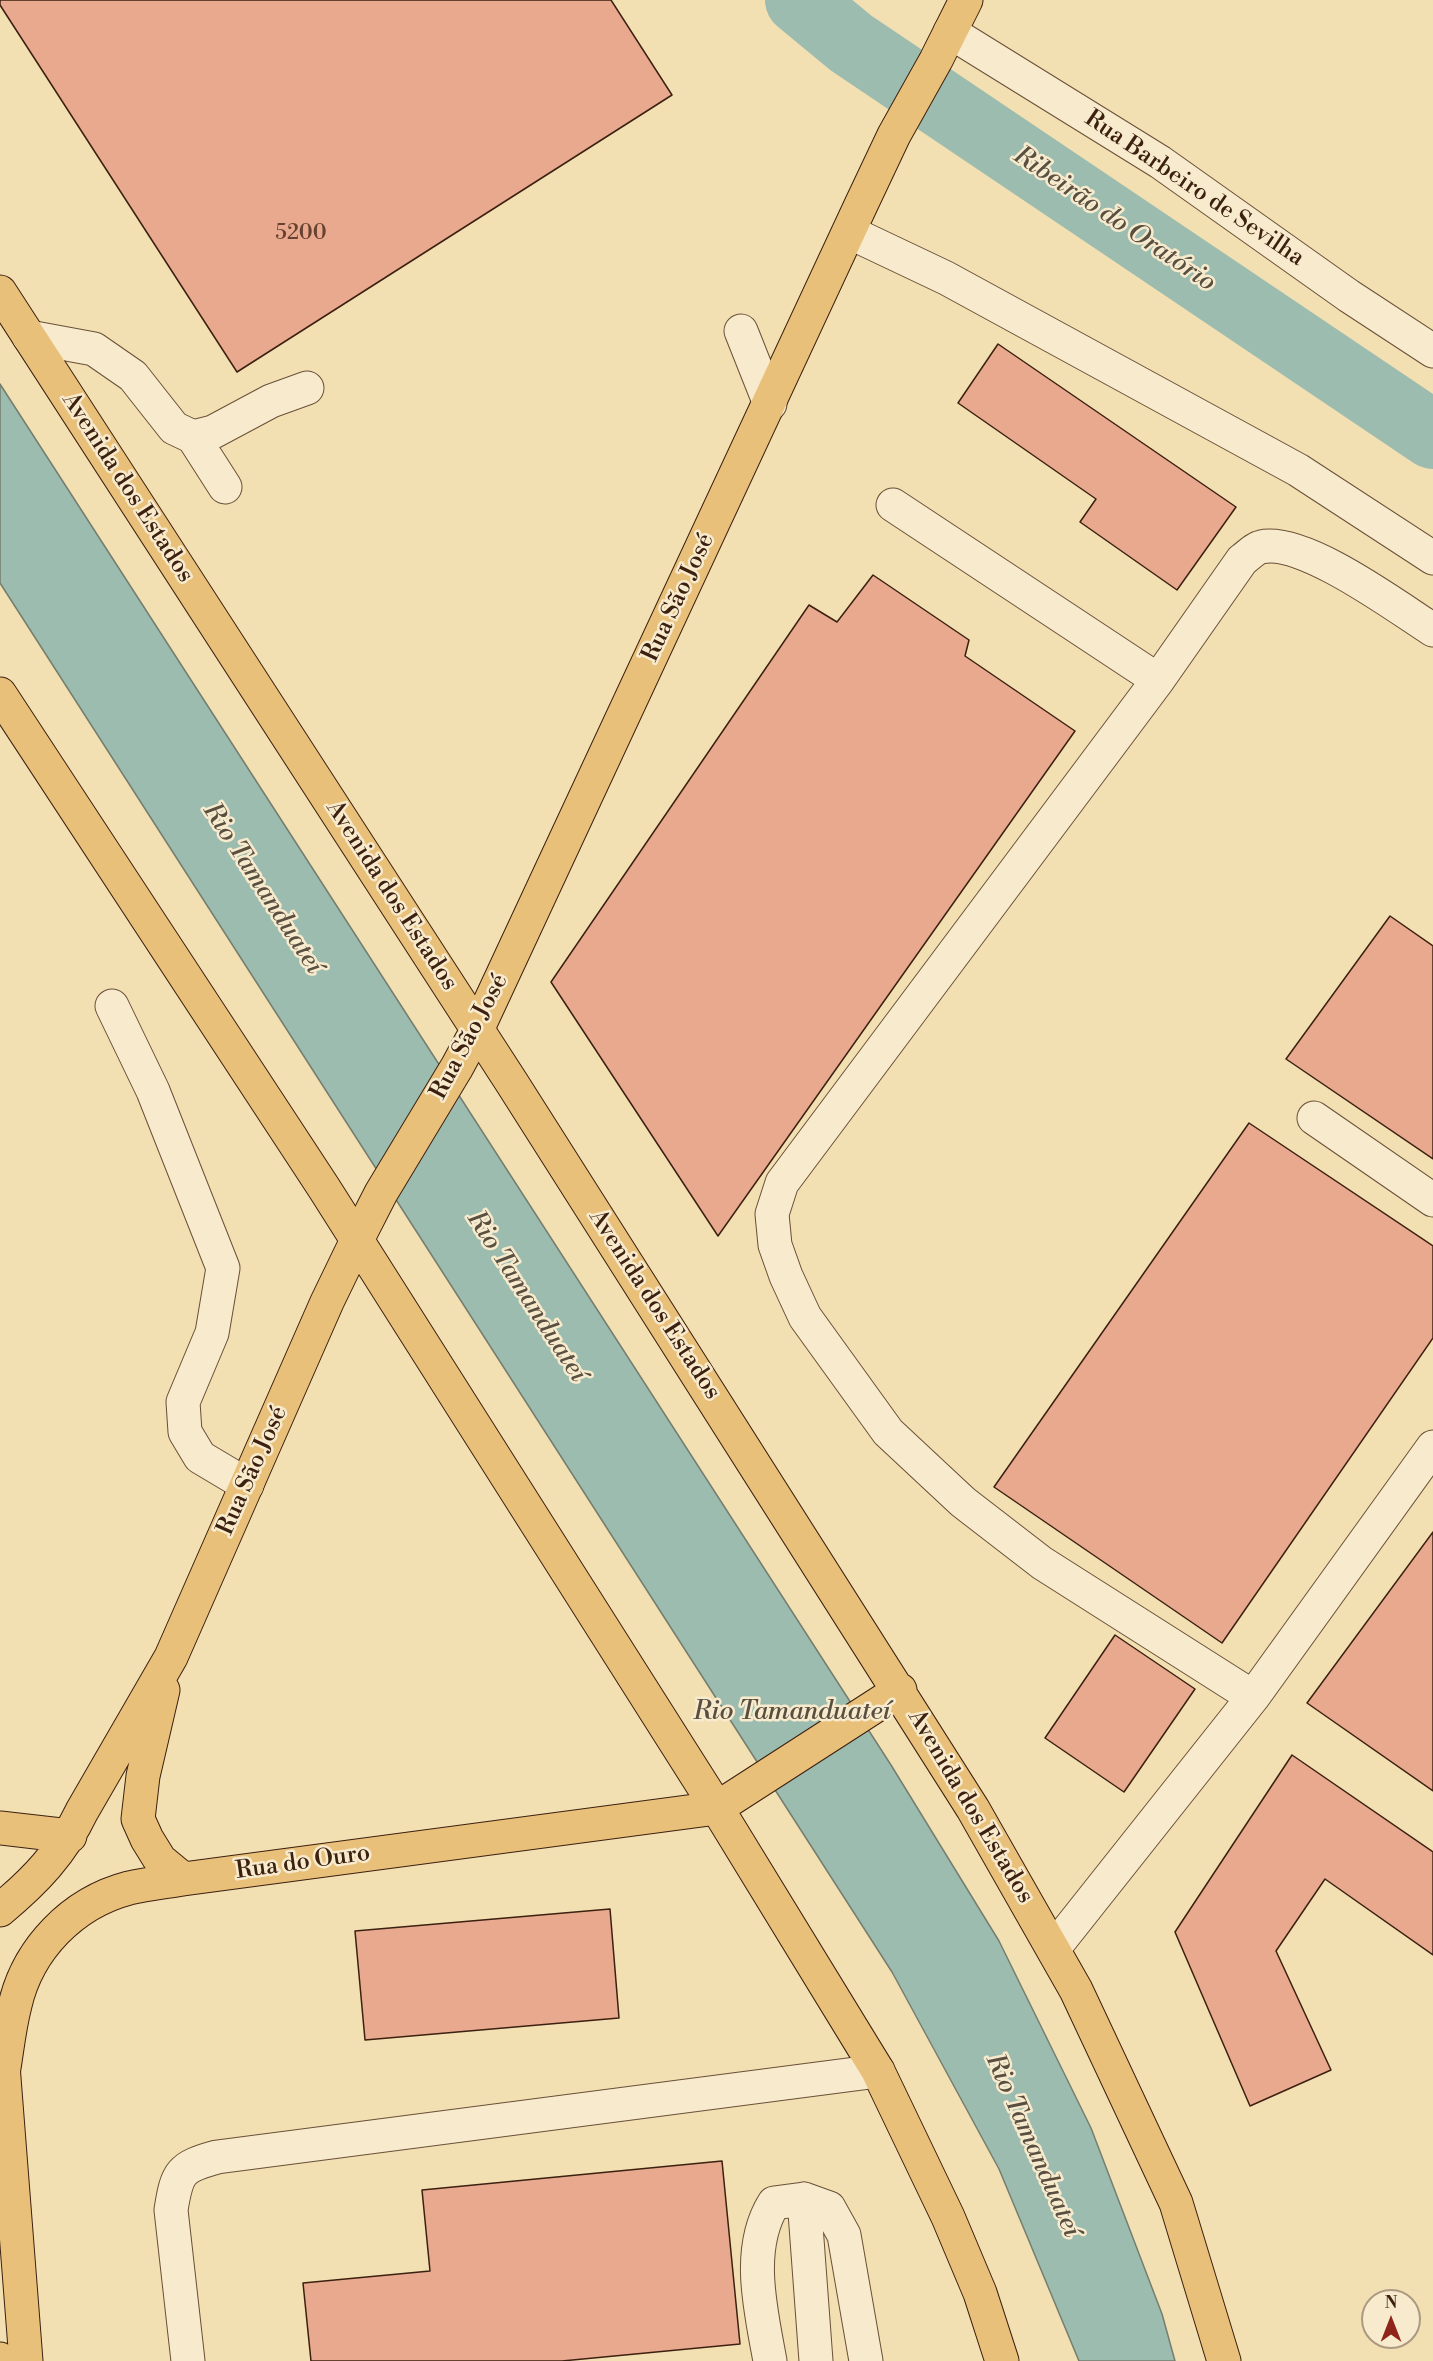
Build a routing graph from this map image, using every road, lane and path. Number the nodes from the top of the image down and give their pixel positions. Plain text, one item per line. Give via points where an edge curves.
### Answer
1 (966, 0) edge
2 (943, 46) junction
3 (849, 232) junction
4 (0, 292) edge
5 (741, 331) dead end
6 (29, 337) junction
7 (1433, 351) edge
8 (770, 404) junction
9 (276, 409) dead end
10 (193, 437) junction
11 (225, 487) dead end
12 (893, 505) dead end
13 (1433, 558) edge
14 (1433, 630) edge
15 (1158, 680) junction
16 (0, 694) edge
17 (112, 1006) dead end
18 (477, 1030) junction
19 (1314, 1118) dead end
20 (1433, 1200) edge
21 (357, 1239) junction
22 (1433, 1447) edge
23 (247, 1485) junction
24 (171, 1656) junction
25 (900, 1690) junction
26 (1253, 1697) junction
27 (717, 1808) junction
28 (0, 1828) edge
29 (70, 1836) junction
30 (183, 1879) junction
31 (0, 1910) edge
32 (1054, 1948) junction
33 (0, 2031) edge
34 (878, 2071) junction
35 (3, 2074) junction
36 (5, 2162) edge
37 (804, 2199) junction
38 (26, 2361) edge
39 (188, 2361) edge
40 (770, 2361) edge
41 (816, 2361) edge
42 (866, 2361) edge
43 (1002, 2361) edge
44 (1224, 2361) edge

1 - 2 main road, Rua São José
2 - 3 main road, Rua São José via 894,135
2 - 7 street, Rua Barbeiro de Sevilha via 1160,162
3 - 8 main road, Rua São José
3 - 13 street via 946,278 1298,470
4 - 6 main road, Avenida dos Estados
5 - 8 street
6 - 10 street via 94,349 133,376 174,428
6 - 18 main road, Avenida dos Estados
8 - 18 main road, Rua São José
9 - 10 street
10 - 11 street
12 - 15 street
14 - 15 street via 1338,570 1284,546 1260,547 1242,560
15 - 26 street via 782,1183 772,1214 775,1245 805,1317 888,1432 963,1502 1042,1563
16 - 21 main road
17 - 23 street via 153,1091 223,1268 212,1333 183,1402 184,1432 200,1457
18 - 21 main road, Rua São José
18 - 25 main road, Avenida dos Estados
19 - 20 street
21 - 23 main road, Rua São José
21 - 27 main road
22 - 26 street
23 - 24 main road, Rua São José
24 - 29 main road, Rua São José
24 - 30 main road via 143,1776 138,1820 160,1860
25 - 27 main road
25 - 32 main road, Avenida dos Estados
26 - 32 street
27 - 30 main road, Rua do Ouro
27 - 34 main road
28 - 29 main road
29 - 31 main road, Rua São José via 21,1893
30 - 35 main road, Rua do Ouro via 127,1889 85,1906 52,1932 30,1966 15,2004
32 - 44 main road, Avenida dos Estados via 1176,2203
33 - 35 main road
34 - 39 street via 241,2153 194,2163 181,2173 171,2210
34 - 43 main road via 948,2217 980,2293
35 - 36 main road
36 - 38 main road
37 - 40 street via 774,2203 758,2247
37 - 41 street
37 - 42 street via 829,2208 844,2235

